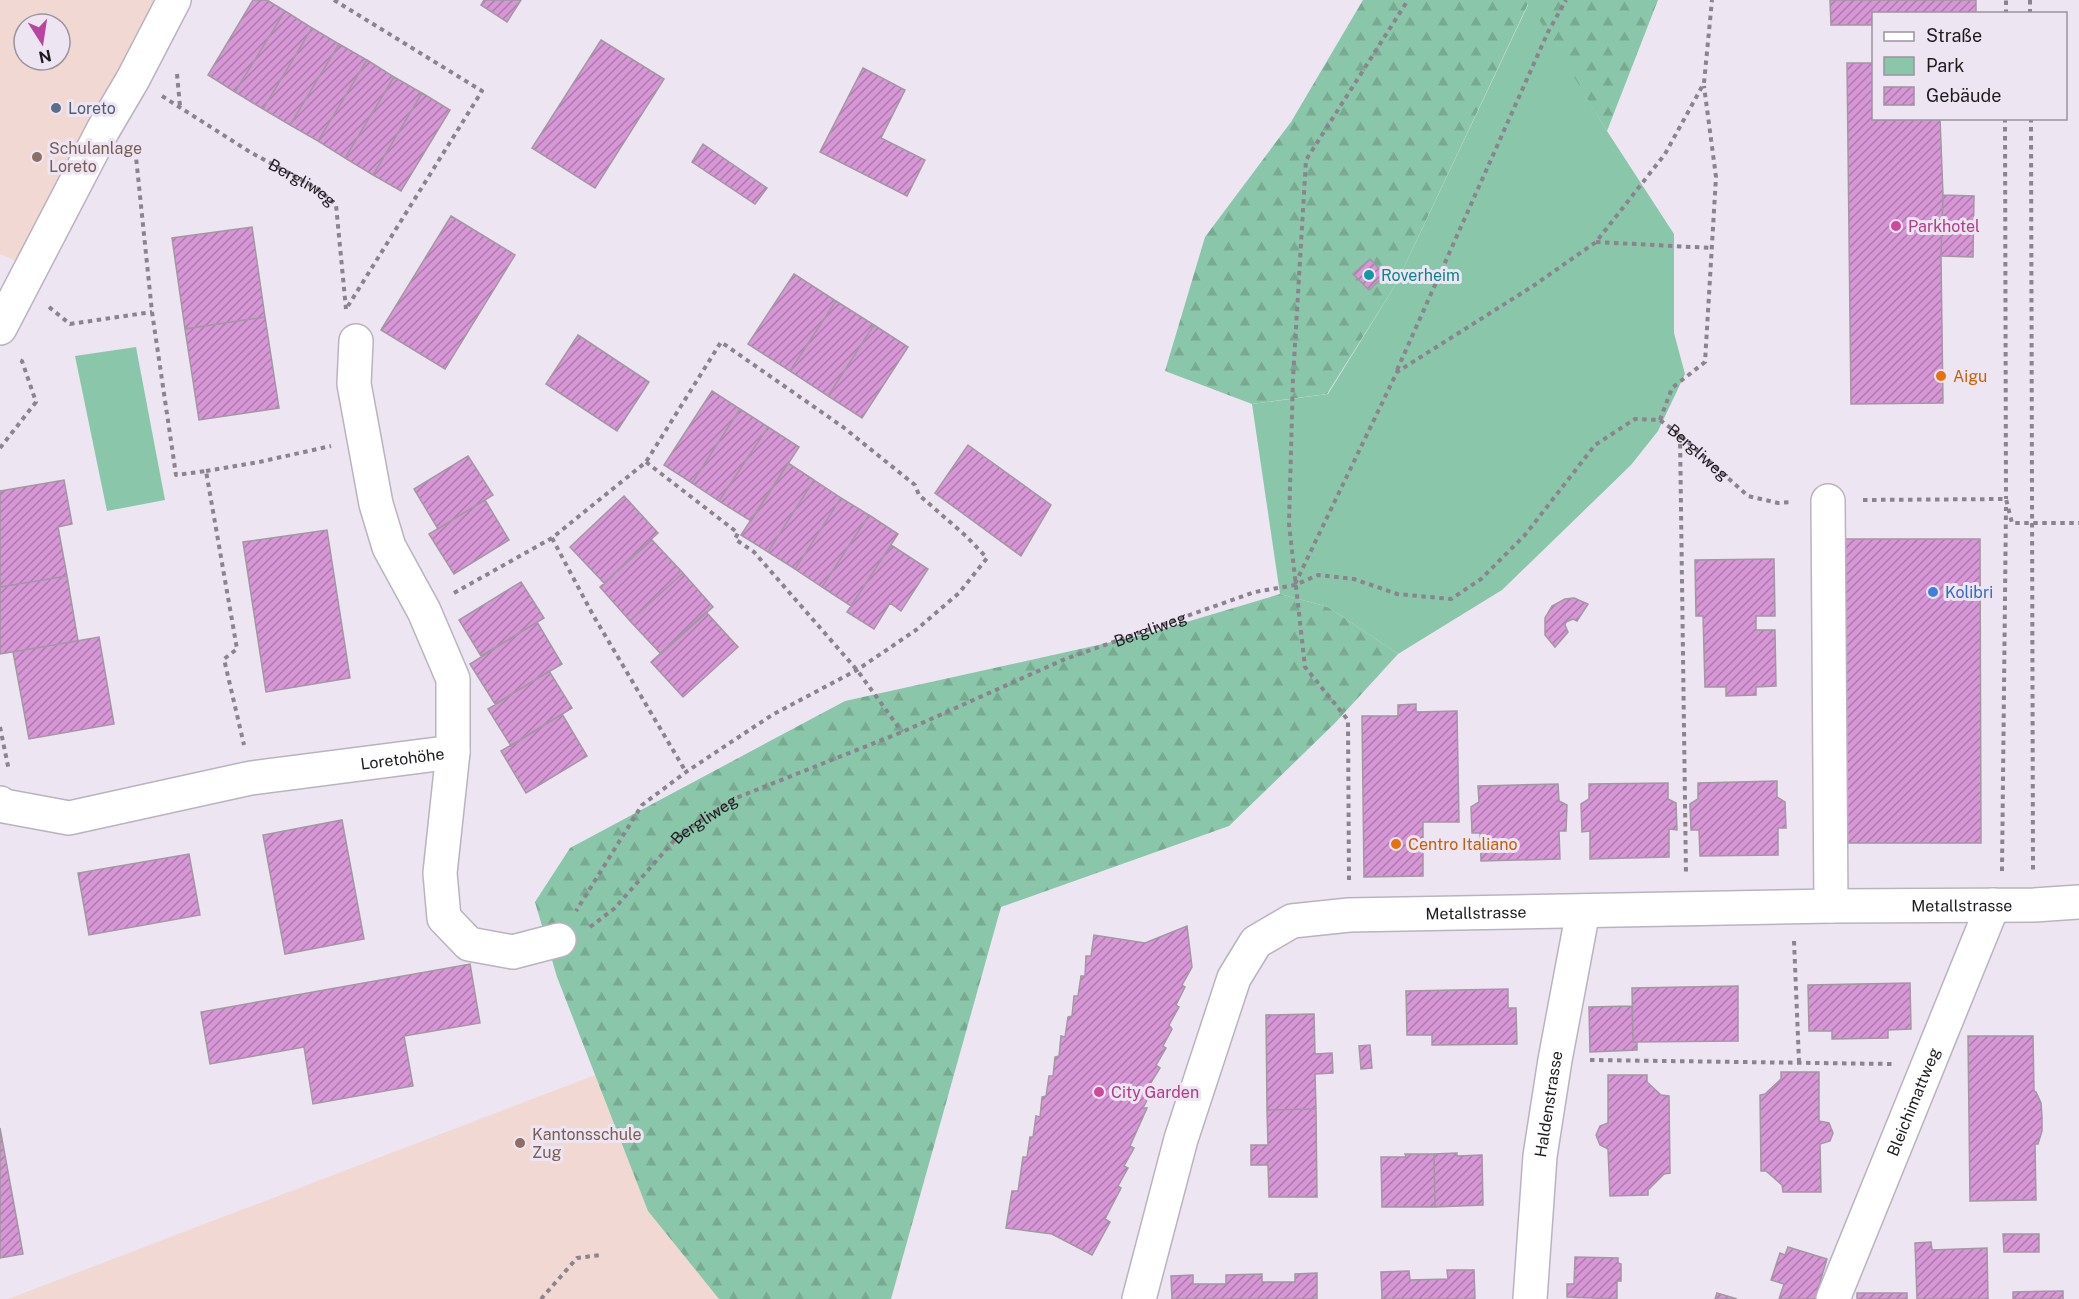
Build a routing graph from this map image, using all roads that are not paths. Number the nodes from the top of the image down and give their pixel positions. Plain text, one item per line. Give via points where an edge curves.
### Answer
1 (174, 0) edge
2 (11, 279) edge
3 (356, 341) road end
4 (6, 342) edge
5 (1828, 501) road end
6 (453, 752) junction
7 (0, 803) edge
8 (2079, 902) edge
9 (1997, 905) junction
10 (1831, 906) junction
11 (1583, 911) junction
12 (559, 940) road end
13 (1139, 1299) edge
14 (1530, 1299) edge
15 (1833, 1299) edge

1 - 2 street via 133,79
2 - 4 street
3 - 6 street, Loretohöhe via 354,384 376,504 389,547 424,610 453,679
5 - 10 street
6 - 7 street, Loretohöhe via 251,778 69,819
6 - 12 street via 440,873 444,918 469,944 513,952
8 - 9 street, Metallstrasse
9 - 10 street, Metallstrasse
9 - 15 street, Bleichimattweg
10 - 11 street, Metallstrasse
11 - 13 street, Metallstrasse via 1349,915 1292,921 1256,942 1234,978 1181,1139
11 - 14 street, Haldenstrasse via 1540,1156

